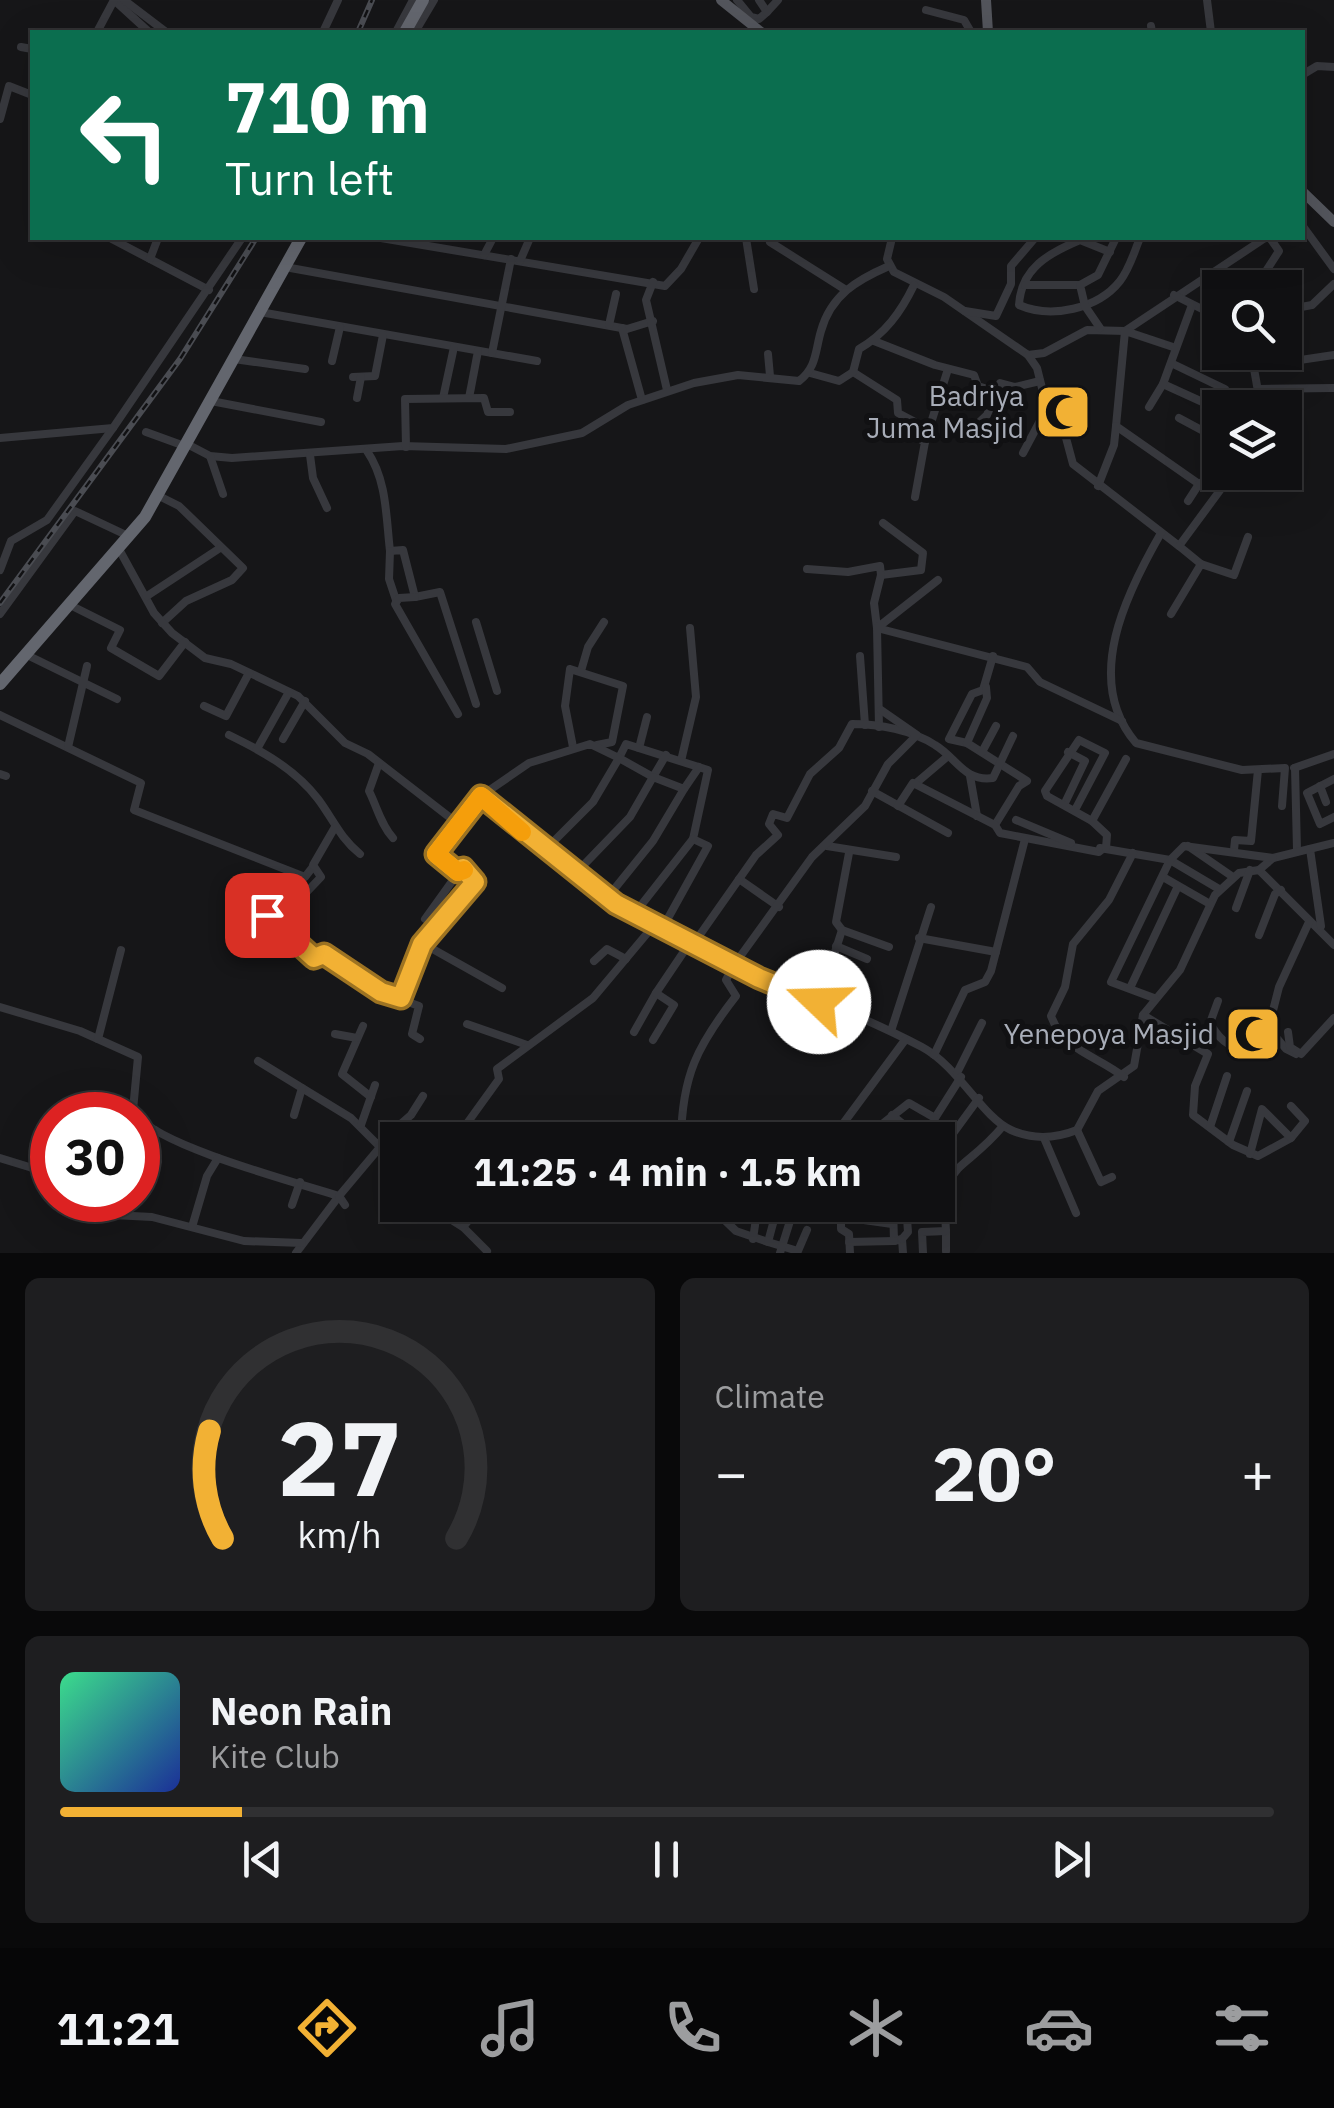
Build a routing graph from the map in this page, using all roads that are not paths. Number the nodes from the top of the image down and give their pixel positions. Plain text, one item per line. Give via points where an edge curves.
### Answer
1 (114, 0) edge
2 (124, 0) edge
3 (338, 0) edge
4 (413, 0) edge
5 (429, 0) edge
6 (721, 0) edge
7 (737, 0) edge
8 (759, 0) edge
9 (986, 0) edge
10 (1208, 0) edge
11 (775, 1) edge
12 (926, 10) dead end
13 (767, 12) junction
14 (750, 18) junction
15 (98, 30) edge
16 (148, 30) edge
17 (163, 30) edge
18 (324, 30) edge
19 (397, 30) edge
20 (411, 30) edge
21 (759, 30) edge
22 (970, 30) edge
23 (988, 30) edge
24 (1211, 30) edge
25 (20, 47) dead end
26 (30, 49) edge
27 (1334, 67) edge
28 (1305, 73) edge
29 (30, 94) edge
30 (0, 119) edge
31 (1305, 198) edge
32 (1334, 225) edge
33 (1305, 229) edge
34 (157, 240) edge
35 (241, 240) edge
36 (296, 240) edge
37 (297, 240) edge
38 (394, 240) edge
39 (491, 240) edge
40 (529, 240) edge
41 (698, 240) edge
42 (746, 240) edge
43 (892, 240) edge
44 (1032, 240) edge
45 (1115, 240) edge
46 (1139, 240) edge
47 (1265, 240) edge
48 (1270, 240) edge
49 (124, 241) edge
50 (770, 242) dead end
51 (1110, 252) junction
52 (484, 256) junction
53 (150, 259) junction
54 (516, 260) junction
55 (889, 266) junction
56 (285, 267) junction
57 (1334, 269) edge
58 (1266, 270) edge
59 (653, 282) junction
60 (1025, 284) junction
61 (1334, 284) edge
62 (914, 285) junction
63 (1080, 286) junction
64 (754, 289) dead end
65 (208, 290) junction
66 (846, 290) junction
67 (616, 294) dead end
68 (1174, 294) junction
69 (1192, 305) junction
70 (503, 306) junction
71 (1085, 306) junction
72 (1302, 307) edge
73 (1202, 310) edge
74 (965, 311) junction
75 (260, 312) junction
76 (653, 321) junction
77 (340, 326) junction
78 (610, 326) junction
79 (622, 328) junction
80 (1100, 328) junction
81 (1125, 331) junction
82 (383, 335) junction
83 (874, 341) junction
84 (454, 346) junction
85 (1176, 348) junction
86 (478, 350) junction
87 (492, 353) junction
88 (768, 354) dead end
89 (1028, 355) junction
90 (1334, 355) edge
91 (234, 359) junction
92 (1302, 360) edge
93 (332, 361) dead end
94 (538, 361) dead end
95 (1171, 363) junction
96 (304, 369) dead end
97 (948, 369) junction
98 (1253, 370) edge
99 (853, 372) junction
100 (810, 373) junction
101 (770, 376) junction
102 (1040, 381) junction
103 (1163, 384) junction
104 (1334, 388) edge
105 (1225, 389) dead end
106 (1258, 389) joint
107 (668, 390) junction
108 (996, 392) junction
109 (357, 398) dead end
110 (443, 398) junction
111 (468, 398) junction
112 (642, 400) junction
113 (211, 401) junction
114 (1202, 402) edge
115 (1048, 406) junction
116 (1149, 407) dead end
117 (510, 412) dead end
118 (1178, 418) dead end
119 (321, 422) dead end
120 (1116, 426) junction
121 (113, 428) junction
122 (1202, 431) edge
123 (146, 432) dead end
124 (965, 436) dead end
125 (0, 438) edge
126 (925, 442) junction
127 (183, 444) junction
128 (406, 447) junction
129 (367, 452) junction
130 (1023, 453) dead end
131 (310, 455) junction
132 (210, 456) junction
133 (1202, 481) edge
134 (394, 482) dead end
135 (381, 483) junction
136 (1198, 484) junction
137 (1098, 486) junction
138 (1220, 490) edge
139 (223, 494) dead end
140 (158, 496) junction
141 (914, 496) dead end
142 (1188, 501) dead end
143 (326, 508) dead end
144 (884, 523) dead end
145 (1162, 533) junction
146 (124, 534) junction
147 (1248, 537) dead end
148 (1180, 546) junction
149 (220, 548) junction
150 (120, 551) junction
151 (390, 551) junction
152 (1201, 564) junction
153 (807, 569) dead end
154 (0, 570) edge
155 (918, 572) junction
156 (881, 576) junction
157 (938, 580) dead end
158 (930, 587) junction
159 (147, 596) junction
160 (415, 598) junction
161 (396, 600) junction
162 (70, 606) junction
163 (0, 614) edge
164 (1171, 614) dead end
165 (476, 622) dead end
166 (604, 622) dead end
167 (162, 623) junction
168 (690, 628) dead end
169 (877, 628) junction
170 (185, 642) junction
171 (25, 654) junction
172 (860, 656) dead end
173 (994, 656) junction
174 (487, 657) junction
175 (464, 665) junction
176 (87, 666) dead end
177 (582, 671) junction
178 (0, 673) edge
179 (249, 673) junction
180 (82, 682) junction
181 (0, 684) edge
182 (986, 685) junction
183 (498, 691) dead end
184 (289, 692) junction
185 (116, 699) dead end
186 (305, 701) junction
187 (476, 704) dead end
188 (204, 706) dead end
189 (881, 710) junction
190 (458, 714) dead end
191 (0, 715) edge
192 (647, 716) dead end
193 (1122, 721) junction
194 (865, 725) junction
195 (996, 726) dead end
196 (879, 727) junction
197 (229, 735) dead end
198 (917, 735) junction
199 (1012, 736) dead end
200 (283, 739) dead end
201 (949, 739) junction
202 (966, 743) junction
203 (597, 745) junction
204 (68, 747) junction
205 (573, 747) junction
206 (940, 747) junction
207 (638, 748) junction
208 (257, 750) junction
209 (982, 752) junction
210 (1068, 752) junction
211 (1334, 754) edge
212 (666, 755) junction
213 (948, 756) junction
214 (619, 758) junction
215 (1126, 759) dead end
216 (681, 761) junction
217 (1001, 762) junction
218 (379, 763) junction
219 (699, 767) junction
220 (1290, 768) junction
221 (1258, 770) junction
222 (970, 776) junction
223 (653, 777) junction
224 (1334, 779) edge
225 (915, 784) junction
226 (1320, 786) junction
227 (684, 789) junction
228 (872, 791) junction
229 (481, 796) junction
230 (1326, 802) dead end
231 (1064, 805) junction
232 (484, 806) dead end
233 (898, 806) junction
234 (1282, 806) dead end
235 (1076, 810) junction
236 (977, 816) junction
237 (1334, 817) edge
238 (1016, 820) dead end
239 (1092, 821) junction
240 (457, 823) junction
241 (996, 825) junction
242 (334, 827) junction
243 (948, 833) dead end
244 (393, 838) dead end
245 (693, 839) junction
246 (1025, 839) junction
247 (1334, 843) edge
248 (827, 846) junction
249 (1188, 846) junction
250 (1105, 848) junction
251 (1310, 849) junction
252 (545, 850) junction
253 (1234, 850) junction
254 (1297, 850) junction
255 (849, 853) junction
256 (1133, 853) junction
257 (360, 854) dead end
258 (896, 857) dead end
259 (1273, 858) junction
260 (1170, 860) junction
261 (312, 868) junction
262 (1255, 869) junction
263 (458, 872) junction
264 (575, 874) junction
265 (1233, 876) junction
266 (1164, 877) junction
267 (738, 879) junction
268 (1178, 886) junction
269 (1219, 889) junction
270 (1281, 890) junction
271 (607, 898) junction
272 (616, 904) junction
273 (1210, 904) junction
274 (779, 907) junction
275 (931, 907) dead end
276 (1236, 908) dead end
277 (635, 913) junction
278 (607, 914) dead end
279 (425, 919) dead end
280 (279, 921) junction
281 (1334, 924) edge
282 (1315, 925) junction
283 (658, 927) junction
284 (842, 930) junction
285 (1258, 935) dead end
286 (918, 938) junction
287 (422, 944) junction
288 (691, 945) junction
289 (1334, 945) edge
290 (238, 946) dead end
291 (836, 946) junction
292 (888, 947) dead end
293 (121, 950) dead end
294 (996, 952) junction
295 (626, 959) junction
296 (866, 960) dead end
297 (594, 961) dead end
298 (734, 965) junction
299 (1130, 986) junction
300 (502, 988) dead end
301 (656, 993) junction
302 (401, 998) junction
303 (1154, 998) junction
304 (819, 1002) junction
305 (1218, 1002) dead end
306 (0, 1008) edge
307 (1142, 1015) junction
308 (1334, 1018) edge
309 (982, 1023) dead end
310 (467, 1024) dead end
311 (363, 1026) dead end
312 (1268, 1030) junction
313 (634, 1032) dead end
314 (891, 1032) junction
315 (1288, 1032) dead end
316 (335, 1034) dead end
317 (357, 1038) junction
318 (420, 1038) dead end
319 (98, 1040) junction
320 (653, 1040) dead end
321 (906, 1040) junction
322 (527, 1045) junction
323 (1296, 1054) junction
324 (934, 1055) junction
325 (258, 1061) dead end
326 (959, 1075) junction
327 (1124, 1076) junction
328 (1228, 1076) dead end
329 (376, 1085) dead end
330 (302, 1088) junction
331 (1247, 1091) dead end
332 (136, 1092) edge
333 (423, 1096) dead end
334 (371, 1097) junction
335 (979, 1098) junction
336 (1291, 1106) dead end
337 (294, 1115) dead end
338 (892, 1116) junction
339 (404, 1122) edge
340 (469, 1122) edge
341 (683, 1122) edge
342 (844, 1122) edge
343 (884, 1122) edge
344 (900, 1122) edge
345 (360, 1125) junction
346 (1002, 1126) junction
347 (1210, 1126) junction
348 (1077, 1130) junction
349 (955, 1131) edge
350 (160, 1132) edge
351 (1044, 1138) junction
352 (1291, 1138) junction
353 (1229, 1142) junction
354 (380, 1144) joint
355 (1250, 1154) junction
356 (0, 1158) edge
357 (218, 1158) junction
358 (30, 1167) edge
359 (1112, 1177) dead end
360 (300, 1182) junction
361 (339, 1196) junction
362 (292, 1204) dead end
363 (345, 1205) dead end
364 (1076, 1213) dead end
365 (160, 1218) edge
366 (456, 1222) edge
367 (467, 1222) edge
368 (727, 1222) edge
369 (756, 1222) edge
370 (773, 1222) edge
371 (790, 1222) edge
372 (841, 1222) edge
373 (875, 1222) edge
374 (903, 1222) edge
375 (892, 1224) joint
376 (463, 1226) junction
377 (192, 1227) junction
378 (807, 1230) dead end
379 (946, 1231) junction
380 (922, 1232) junction
381 (753, 1239) junction
382 (900, 1239) junction
383 (882, 1241) junction
384 (302, 1242) junction
385 (768, 1242) junction
386 (849, 1242) junction
387 (781, 1250) edge
388 (487, 1251) edge
389 (946, 1251) edge
390 (798, 1252) edge
391 (296, 1253) edge
392 (850, 1253) edge
393 (883, 1253) edge
394 (903, 1253) edge
395 (923, 1253) edge

1 - 15 street
1 - 16 street
2 - 17 street
3 - 18 street
4 - 19 street
5 - 20 highway
6 - 14 main road
7 - 14 street
8 - 13 street
9 - 23 main road
10 - 24 street
11 - 13 street
12 - 22 street via 964,20
13 - 14 street
14 - 21 main road
25 - 26 street
27 - 28 street
29 - 30 street via 9,86
31 - 32 main road
33 - 57 street
34 - 53 street
35 - 65 street
36 - 127 highway
37 - 56 highway
38 - 52 street
39 - 52 street
40 - 54 street
41 - 59 street via 670,283
42 - 64 street
43 - 55 street
44 - 74 street via 1010,266 996,316
45 - 51 street
46 - 71 street via 1118,284
47 - 68 street
48 - 58 street via 1278,251
49 - 53 street
50 - 66 street
51 - 60 street via 1080,240 1040,260
51 - 63 street via 1098,275
52 - 54 street
53 - 65 street
54 - 59 street
54 - 70 street
55 - 62 street
55 - 66 street
56 - 70 street
56 - 75 highway
59 - 76 street via 646,300
60 - 63 street
60 - 71 street via 1018,299 1022,308 1054,312
61 - 72 street
62 - 74 street
62 - 83 street
63 - 71 street
65 - 121 street
66 - 100 street via 821,328
67 - 78 street
68 - 69 street
68 - 81 street
69 - 73 street
69 - 85 street
70 - 78 street
70 - 87 street
71 - 80 street
74 - 89 street
75 - 77 street
75 - 91 highway
76 - 79 street
76 - 107 street
77 - 82 street
77 - 93 street
78 - 79 street
79 - 112 street
80 - 81 street
80 - 89 street
81 - 85 street
81 - 120 street
82 - 84 street
82 - 109 street via 375,376 357,377
83 - 97 street
83 - 99 street via 858,349
84 - 86 street
84 - 110 street
85 - 95 street
86 - 87 street
86 - 111 street
87 - 94 street
88 - 101 street
89 - 102 street
90 - 92 street
91 - 96 street
91 - 113 highway
95 - 103 street
95 - 105 street
97 - 108 street via 974,375 978,386
97 - 126 street
98 - 106 street
99 - 100 street via 838,381
99 - 126 street via 897,400 898,413 915,422 916,437
100 - 101 street via 799,381
101 - 107 street via 738,375
102 - 108 street via 1001,383
102 - 115 street
103 - 114 street
103 - 116 street
104 - 106 street
107 - 112 street
108 - 124 street via 987,415
110 - 111 street
110 - 128 street via 404,399
111 - 117 street via 485,399 488,412
112 - 128 street via 594,428 556,440 506,449
113 - 119 street
113 - 127 highway
115 - 130 street
115 - 137 street via 1062,423 1073,464
118 - 122 street
120 - 136 street
120 - 137 street
121 - 125 street
121 - 154 street via 46,520 11,541
123 - 127 street
126 - 141 street
127 - 132 street
127 - 140 highway
127 - 146 highway
128 - 129 street
129 - 131 street
129 - 135 street
131 - 132 street
131 - 143 street
132 - 139 street
133 - 136 street
134 - 135 street
135 - 151 street
136 - 142 street
137 - 145 street
138 - 148 street
140 - 149 street via 179,506
140 - 150 highway
144 - 155 street via 924,552
145 - 148 street
145 - 193 street via 1118,618 1112,688
146 - 163 street via 75,512
146 - 178 highway
147 - 152 street via 1234,575
148 - 152 street
149 - 159 street
149 - 167 street via 243,568
150 - 159 street
150 - 162 highway
151 - 160 street via 403,550
151 - 161 street
152 - 164 street
153 - 156 street via 880,566
155 - 156 street
155 - 158 street
156 - 169 street
157 - 158 street
158 - 169 street
159 - 167 street
160 - 161 street
160 - 175 street via 440,592
161 - 190 street
162 - 170 street via 120,630 112,649 159,676
162 - 171 highway
165 - 174 street
166 - 177 street
167 - 170 street
168 - 216 street via 696,697
169 - 173 street
169 - 189 street via 874,674
170 - 179 street via 205,658
171 - 180 street
171 - 181 highway
172 - 194 street
173 - 182 street
173 - 193 street via 1027,666 1040,682
174 - 175 street
174 - 183 street
175 - 187 street
176 - 180 street
177 - 203 street via 623,686 612,742
177 - 205 street via 570,670 565,689
179 - 184 street
179 - 188 street via 226,716
180 - 185 street
180 - 204 street
182 - 201 street via 972,694
182 - 202 street via 987,698
184 - 186 street
184 - 208 street
186 - 200 street
186 - 218 street via 332,732
189 - 196 street
189 - 198 street
191 - 204 street
192 - 207 street
193 - 221 street via 1136,743
194 - 196 street
194 - 267 street via 852,724 839,748 810,774 786,818 773,814 769,824 778,834
195 - 209 street
196 - 198 street
197 - 208 street
198 - 206 street
198 - 228 street
199 - 217 street
201 - 202 street
201 - 206 street
202 - 209 street
203 - 205 street
203 - 214 street
204 - 261 street via 143,785 134,810 147,818 304,876
205 - 229 street via 528,763
206 - 213 street
207 - 212 street
207 - 214 street via 626,744
208 - 242 street via 297,776
209 - 217 street
210 - 231 street via 1084,761
210 - 231 street via 1045,791
210 - 235 street via 1079,740 1105,753
211 - 220 street
212 - 216 street
212 - 223 street
213 - 222 street
213 - 225 street
214 - 223 street
214 - 252 street via 593,802
215 - 239 street
216 - 219 street
217 - 222 street via 993,778
217 - 241 street via 1027,781
218 - 240 street
218 - 244 street via 368,791
219 - 227 street
219 - 245 street via 708,770
220 - 221 street
220 - 234 street
220 - 254 street
221 - 253 street via 1251,840 1235,840
222 - 236 street
223 - 227 street
223 - 264 street via 630,817
224 - 226 street
225 - 233 street
225 - 236 street
226 - 230 street
226 - 237 street via 1308,792 1319,822 1324,826
227 - 271 street via 654,841
228 - 233 street
228 - 248 street
229 - 232 street
229 - 240 street
229 - 252 street
231 - 235 street
233 - 243 street
235 - 239 street
236 - 241 street
238 - 250 street via 1066,842
239 - 250 street via 1107,835
240 - 263 street via 436,854
241 - 246 street via 1000,833
242 - 257 street
242 - 261 street
245 - 277 street
245 - 283 street via 708,846
246 - 250 street via 1084,851
246 - 294 street
247 - 251 street
248 - 255 street
248 - 274 street
249 - 253 street
249 - 260 street
249 - 265 street
250 - 256 street
251 - 254 street
251 - 282 street
252 - 264 street
253 - 259 street
254 - 259 street
255 - 258 street
255 - 284 street via 837,907
256 - 260 street
256 - 327 street via 1109,900 1073,944 1051,1016 1072,1048
259 - 262 street
260 - 266 street
260 - 269 street
261 - 280 street via 320,879
262 - 265 street
262 - 270 street
262 - 276 street
263 - 279 street
263 - 287 street via 463,868 475,882
264 - 271 street
265 - 269 street
266 - 268 street
266 - 299 street via 1111,982
267 - 274 street
267 - 288 street
268 - 273 street
268 - 299 street
269 - 273 street
270 - 282 street
270 - 285 street
271 - 272 street
272 - 277 street
272 - 278 street
273 - 303 street via 1180,970
274 - 298 street
275 - 286 street
277 - 283 street
280 - 290 street via 267,915
280 - 302 street via 314,958 324,954
281 - 282 street
282 - 289 street
282 - 312 street via 1279,986
283 - 288 street
283 - 295 street
284 - 291 street
284 - 292 street
286 - 294 street
286 - 314 street
287 - 300 street
287 - 302 street
288 - 298 street
288 - 301 street
291 - 296 street
291 - 304 street
293 - 319 street
294 - 324 street via 985,982 965,990
295 - 297 street via 606,949
295 - 322 street via 593,998
298 - 304 street
298 - 341 street via 726,980 736,996 689,1069
299 - 303 street
301 - 313 street
301 - 320 street via 674,1005
302 - 318 street via 419,1006 412,1034
303 - 307 street
304 - 314 street
305 - 312 street via 1210,1023 1235,1047 1259,1042
306 - 319 street
307 - 327 street via 1134,1066
307 - 347 street via 1208,1054 1192,1115
308 - 323 street
309 - 326 street
310 - 322 street
311 - 317 street
312 - 323 street
314 - 321 street
315 - 323 street
316 - 317 street
317 - 334 street via 342,1074
319 - 332 street via 138,1057
321 - 324 street
321 - 342 street
322 - 340 street via 494,1071 499,1079
324 - 326 street
325 - 330 street
326 - 335 street
326 - 338 street via 935,1118 909,1103
327 - 348 street via 1098,1091
328 - 347 street
329 - 334 street
330 - 337 street
330 - 345 street
331 - 353 street
333 - 339 street
334 - 345 street
335 - 346 street
335 - 349 street
336 - 352 street via 1305,1121
338 - 343 street
338 - 344 street
345 - 354 street
346 - 351 street
346 - 379 street via 945,1184
347 - 353 street
348 - 351 street
348 - 359 street via 1101,1182
350 - 357 street
351 - 364 street
352 - 355 street via 1263,1155
352 - 355 street via 1262,1109
353 - 355 street
354 - 361 street
356 - 358 street
357 - 360 street
357 - 377 street
360 - 361 street
360 - 362 street
361 - 363 street
361 - 384 street
365 - 377 street
366 - 376 street
367 - 376 street
368 - 381 street
369 - 381 street
370 - 385 street
371 - 387 street
372 - 386 street
373 - 375 street
374 - 382 street
375 - 382 street
376 - 388 street
377 - 384 street via 244,1241
378 - 390 street
379 - 380 street
379 - 389 street
380 - 382 street
380 - 395 street
381 - 385 street
382 - 383 street
382 - 394 street
383 - 386 street
383 - 393 street
384 - 391 street
385 - 387 street
386 - 392 street
387 - 390 street

